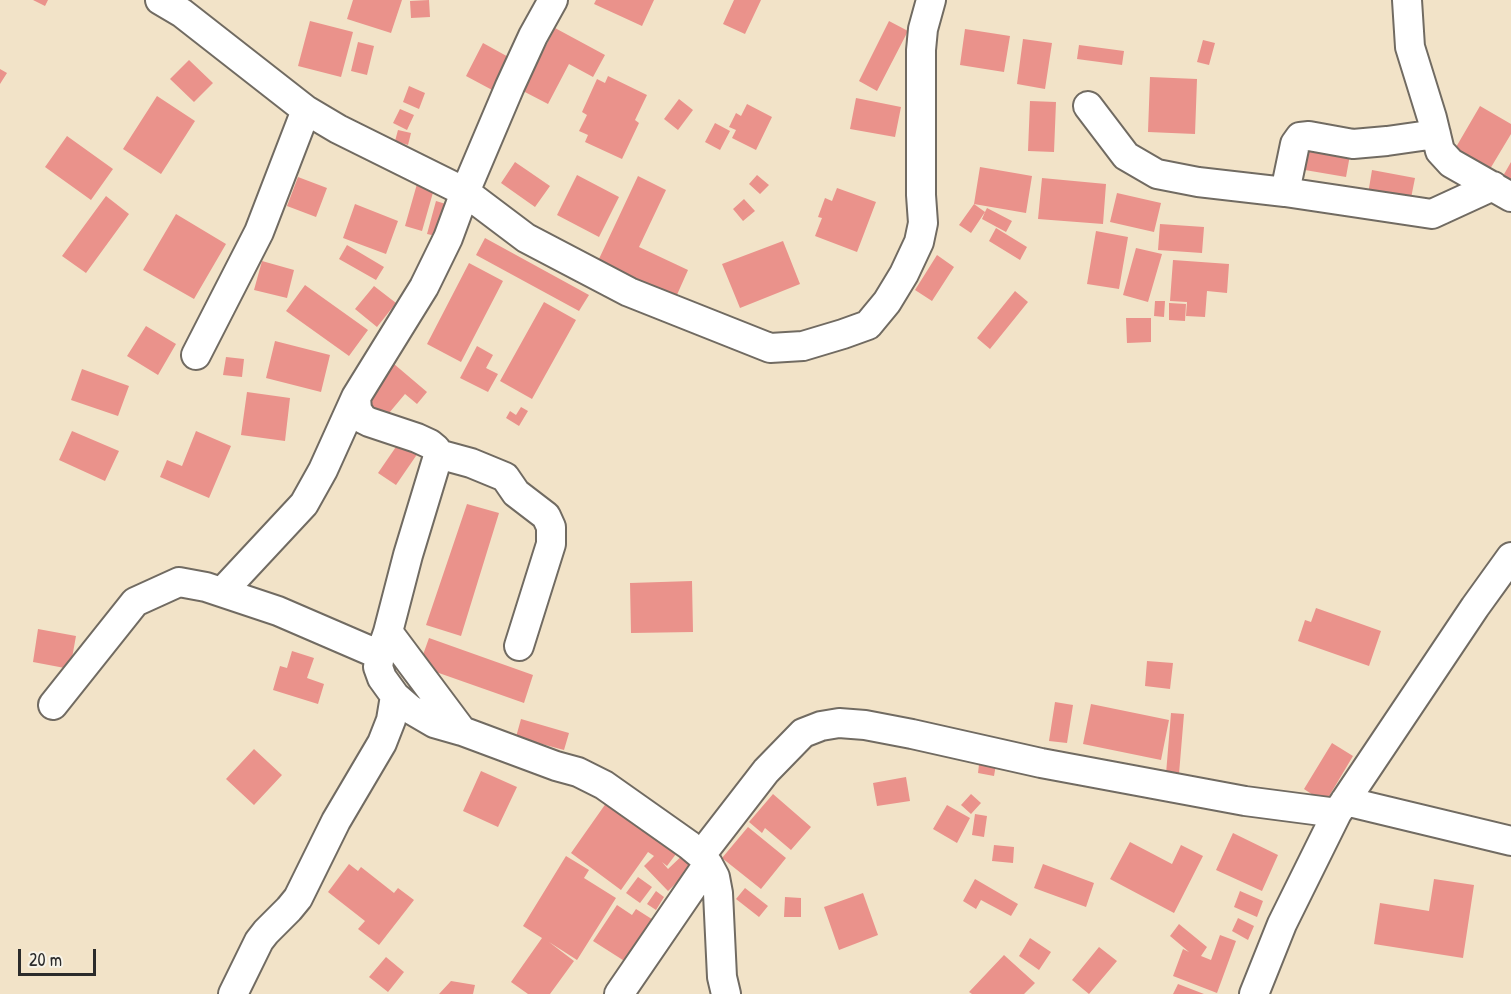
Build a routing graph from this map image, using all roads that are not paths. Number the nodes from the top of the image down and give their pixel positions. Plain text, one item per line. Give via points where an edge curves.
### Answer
1 (553, 0) edge
2 (931, 0) edge
3 (1407, 0) edge
4 (176, 4) edge
5 (1088, 106) dead end
6 (306, 110) junction
7 (1436, 134) junction
8 (465, 192) junction
9 (1285, 192) junction
10 (1502, 192) edge
11 (196, 355) dead end
12 (356, 397) junction
13 (438, 454) junction
14 (1511, 557) edge
15 (222, 592) junction
16 (384, 643) junction
17 (519, 646) dead end
18 (395, 696) junction
19 (53, 705) dead end
20 (462, 731) junction
21 (1341, 807) junction
22 (1511, 841) edge
23 (705, 860) junction
24 (233, 994) edge
25 (620, 994) edge
26 (726, 994) edge
27 (1254, 994) edge

1 - 8 street via 528,46
2 - 8 street via 921,50 922,234 887,302 868,325 803,346 770,348 628,292 526,238
3 - 7 street via 1410,46
4 - 6 street
5 - 9 street via 1126,156 1157,174
6 - 8 street
6 - 11 street via 259,232
7 - 9 street via 1353,144 1300,136
7 - 10 street via 1440,151 1451,163
8 - 12 street via 424,287
9 - 10 street via 1432,214
12 - 13 street via 363,419 417,438 434,447
12 - 15 street via 304,504
13 - 16 street
13 - 17 street via 505,477 516,493 546,516 551,527 551,544
14 - 21 street
15 - 16 street
15 - 19 street via 179,582 135,602
16 - 18 street via 378,667
16 - 20 street
18 - 20 street via 434,723
18 - 24 street via 382,742 336,821 298,898 259,941
20 - 23 street via 604,785
21 - 22 street
21 - 23 street via 1245,801 839,723 803,733 766,771
21 - 27 street via 1282,924
23 - 25 street
23 - 26 street via 718,893

